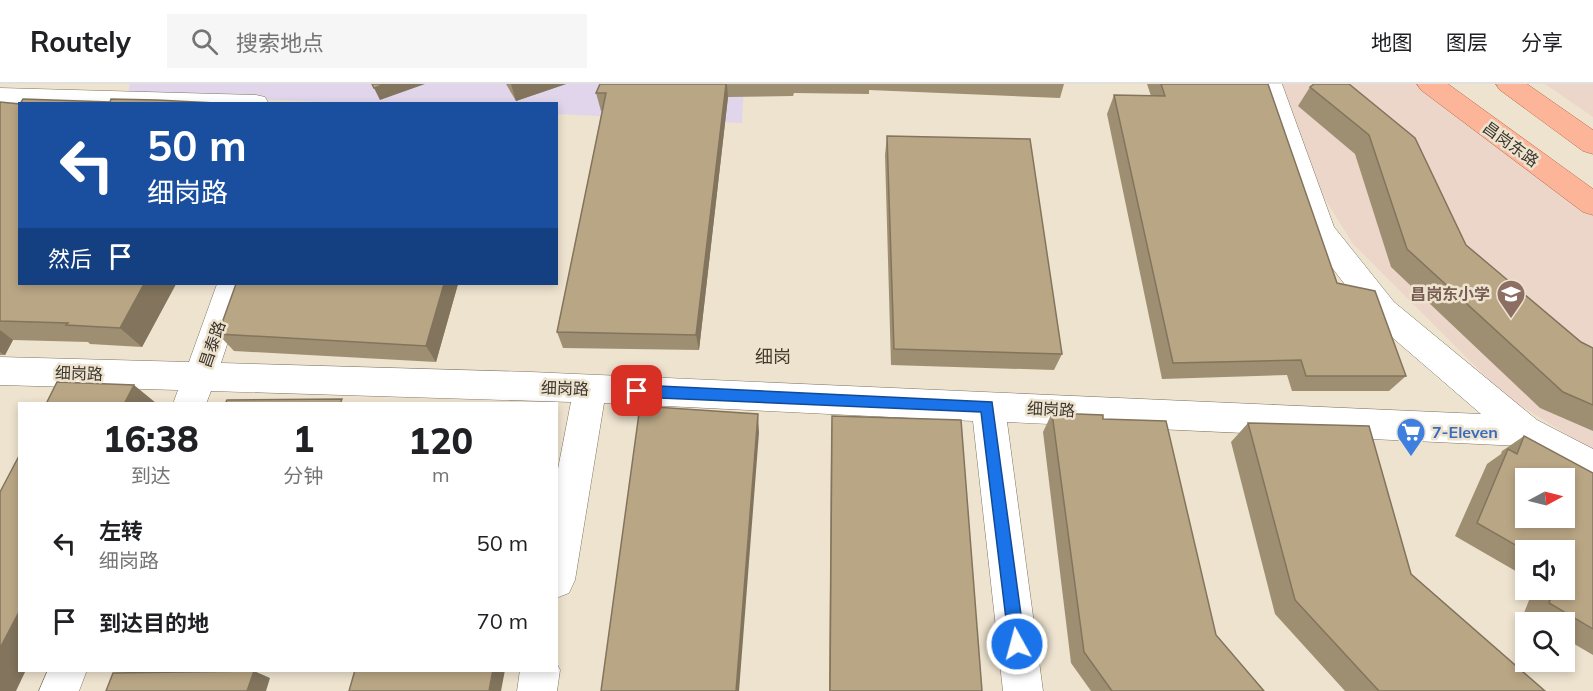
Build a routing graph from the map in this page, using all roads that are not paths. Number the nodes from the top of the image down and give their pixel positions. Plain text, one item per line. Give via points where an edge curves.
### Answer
1 (1269, 84) edge
2 (1430, 84) edge
3 (1509, 84) edge
4 (0, 97) edge
5 (183, 102) edge
6 (1593, 144) edge
7 (1593, 204) edge
8 (232, 285) edge
9 (0, 371) edge
10 (590, 389) junction
11 (194, 391) edge
12 (988, 406) junction
13 (1526, 431) junction
14 (1593, 467) edge
15 (558, 569) edge
16 (67, 672) edge
17 (540, 672) edge
18 (59, 691) edge
19 (537, 691) edge
20 (1023, 691) edge

1 - 13 street via 1321,232 1383,311
2 - 7 main road, 昌岗东路
3 - 6 main road
4 - 5 street
8 - 11 street, 昌泰路
9 - 11 street, 细岗路
10 - 11 street, 细岗路
10 - 12 street, 细岗路
10 - 15 street
12 - 13 street, 细岗路
12 - 20 street
13 - 14 street
16 - 18 street
17 - 19 street

